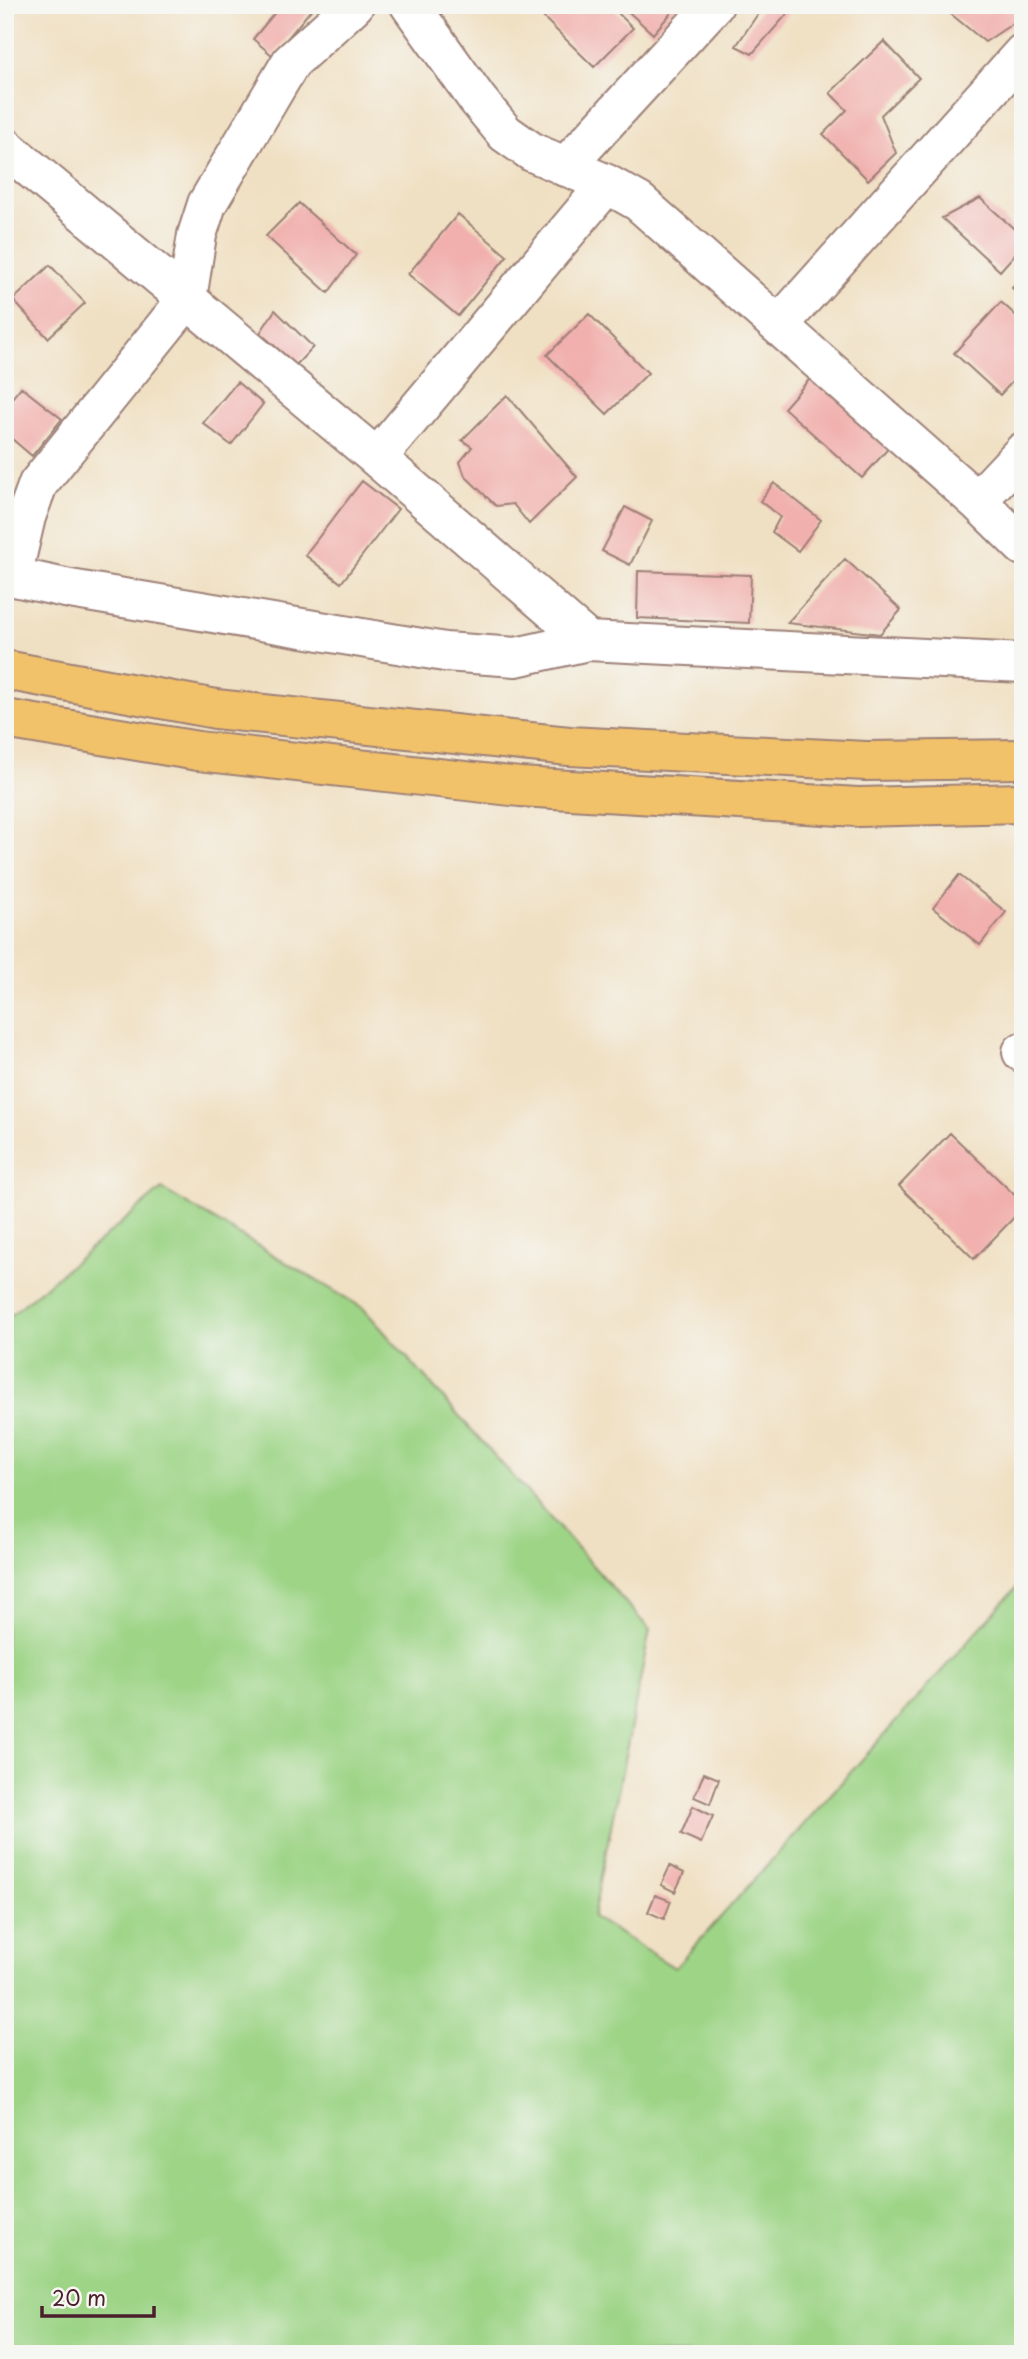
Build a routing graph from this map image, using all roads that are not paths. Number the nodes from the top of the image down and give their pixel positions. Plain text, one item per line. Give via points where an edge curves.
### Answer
1 (354, 5) edge
2 (410, 5) edge
3 (714, 5) edge
4 (1023, 53) edge
5 (5, 147) edge
6 (565, 167) junction
7 (607, 184) junction
8 (187, 299) junction
9 (779, 325) junction
10 (1023, 452) edge
11 (377, 458) junction
12 (977, 501) junction
13 (1023, 546) edge
14 (8, 576) edge
15 (588, 641) junction
16 (1023, 663) edge
17 (5, 670) edge
18 (5, 719) edge
19 (1023, 759) edge
20 (1023, 803) edge

1 - 8 street via 291,62 207,204
2 - 6 street via 505,133
3 - 6 street
4 - 9 street
5 - 8 street
6 - 7 street
7 - 9 street via 639,202
7 - 11 street
8 - 11 street
8 - 14 street via 38,484
9 - 12 street
10 - 12 street
11 - 15 street
12 - 13 street
14 - 15 street via 445,652 516,657
15 - 16 street
17 - 19 highway via 216,709 569,746 866,761
18 - 20 highway via 198,751 520,787 858,807

